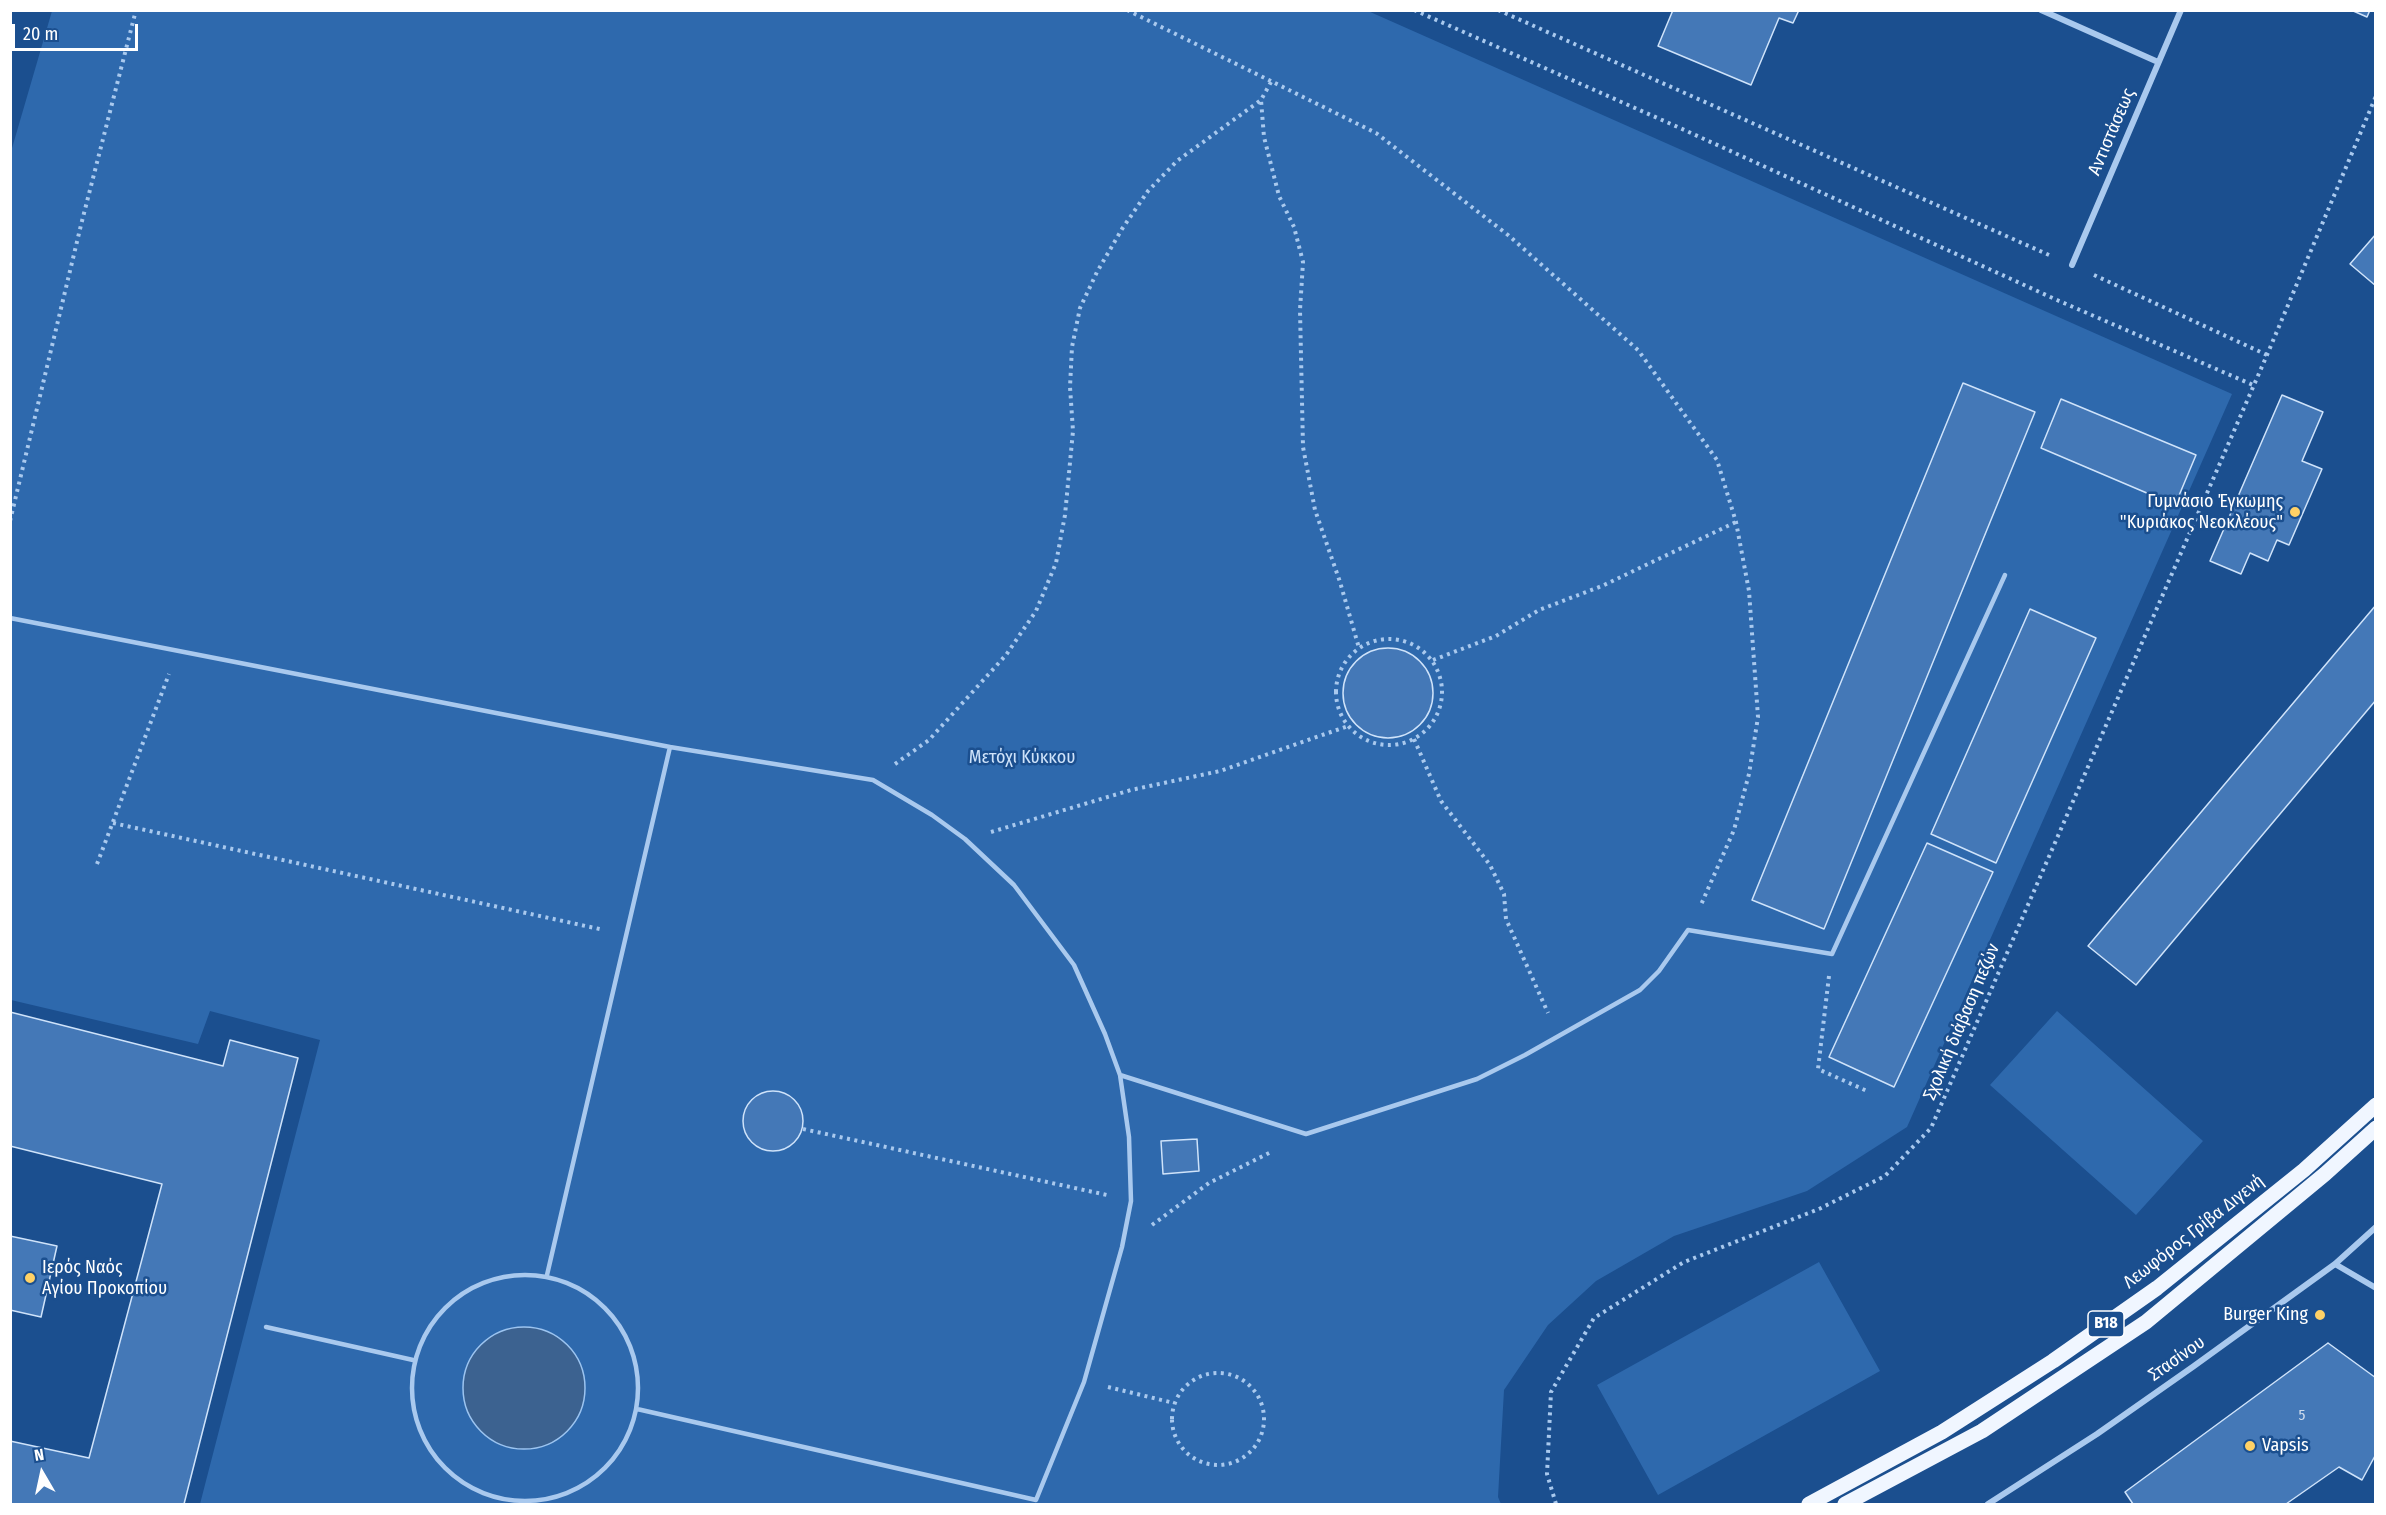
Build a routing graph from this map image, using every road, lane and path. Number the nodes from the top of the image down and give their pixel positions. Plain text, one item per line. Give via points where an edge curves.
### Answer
1 (136, 10) edge
2 (1127, 10) edge
3 (1414, 10) edge
4 (1498, 10) edge
5 (2041, 10) edge
6 (2181, 10) edge
7 (2158, 62) junction
8 (1271, 82) junction
9 (2376, 96) edge
10 (1261, 100) junction
11 (2072, 265) junction
12 (2267, 355) junction
13 (2253, 385) junction
14 (10, 521) edge
15 (1736, 522) junction
16 (2006, 575) dead end
17 (10, 618) edge
18 (1359, 648) junction
19 (177, 651) junction
20 (1433, 660) junction
21 (1348, 726) junction
22 (1414, 739) junction
23 (670, 747) junction
24 (873, 780) junction
25 (113, 823) junction
26 (965, 839) junction
27 (97, 864) dead end
28 (1688, 930) junction
29 (626, 935) junction
30 (1832, 954) junction
31 (1558, 1036) junction
32 (1120, 1075) junction
33 (1867, 1091) dead end
34 (2376, 1105) edge
35 (2376, 1128) edge
36 (803, 1129) dead end
37 (1306, 1134) junction
38 (1131, 1201) junction
39 (2376, 1227) edge
40 (1122, 1247) junction
41 (2335, 1264) junction
42 (547, 1275) junction
43 (2376, 1288) edge
44 (266, 1327) dead end
45 (413, 1360) junction
46 (1084, 1382) junction
47 (1174, 1403) junction
48 (637, 1408) junction
49 (498, 1502) edge
50 (1556, 1504) edge
51 (1809, 1504) edge
52 (1845, 1504) edge
53 (1988, 1504) edge

1 - 14 path
2 - 8 path
3 - 13 path
4 - 11 path
5 - 7 street
6 - 7 street, Αντιστάσεως
7 - 11 street, Αντιστάσεως
8 - 10 path
8 - 15 path via 1376,133 1508,235 1638,350 1717,460
9 - 12 path, Σχολική διάβαση πεζών
10 - 18 path via 1266,147 1303,262 1303,447 1315,510
10 - 24 path via 1177,161 1148,191 1097,272 1080,308 1072,347 1073,431 1065,515 1056,563 1036,611 1006,655 929,740
11 - 12 path
12 - 13 path, Σχολική διάβαση πεζών
13 - 50 path, Σχολική διάβαση πεζών via 1931,1128 1886,1176 1819,1209 1684,1262 1594,1318 1551,1392 1547,1474
15 - 20 path via 1602,586 1539,610 1496,636
15 - 28 path via 1749,591 1758,717 1749,774 1734,830
16 - 30 lane
17 - 19 lane
18 - 20 path via 1371,640 1394,638 1416,645
18 - 21 path via 1339,671 1334,694 1340,716
19 - 23 lane
19 - 25 path
20 - 22 path via 1443,695 1438,713
21 - 22 path via 1372,743 1393,745
21 - 26 path via 1220,771 1131,790
22 - 31 path via 1441,801 1490,865 1504,894 1506,919
23 - 24 lane
23 - 29 lane
24 - 26 lane
25 - 27 path
25 - 29 path
26 - 32 lane via 1014,885 1074,965
28 - 30 lane
28 - 31 lane via 1640,990
29 - 42 lane
30 - 33 path via 1818,1069
31 - 37 lane via 1477,1078
32 - 37 lane
32 - 38 lane via 1129,1137
34 - 51 main road, Λεωφόρος Γρίβα Διγενή / B18 via 2304,1170 2157,1288 1942,1432
35 - 52 main road, Λεωφόρος Γρίβα Διγενή / B18 via 2146,1322 1982,1431
36 - 38 path
37 - 40 path via 1209,1183
38 - 40 lane
39 - 41 street, Στασίνου
40 - 46 lane
41 - 43 street
41 - 53 street, Στασίνου via 2126,1413
42 - 45 lane via 502,1276 462,1292 431,1321
42 - 48 lane via 587,1292 620,1323 637,1365
44 - 45 lane
45 - 49 lane via 411,1405 427,1448 458,1481
46 - 47 path
46 - 48 lane via 1036,1500
47 - 47 path via 1181,1389 1194,1378 1225,1373 1240,1378 1261,1400 1264,1430 1257,1446 1245,1458 1212,1466 1195,1460 1182,1449 1170,1418
48 - 49 lane via 619,1452 587,1484 545,1500

